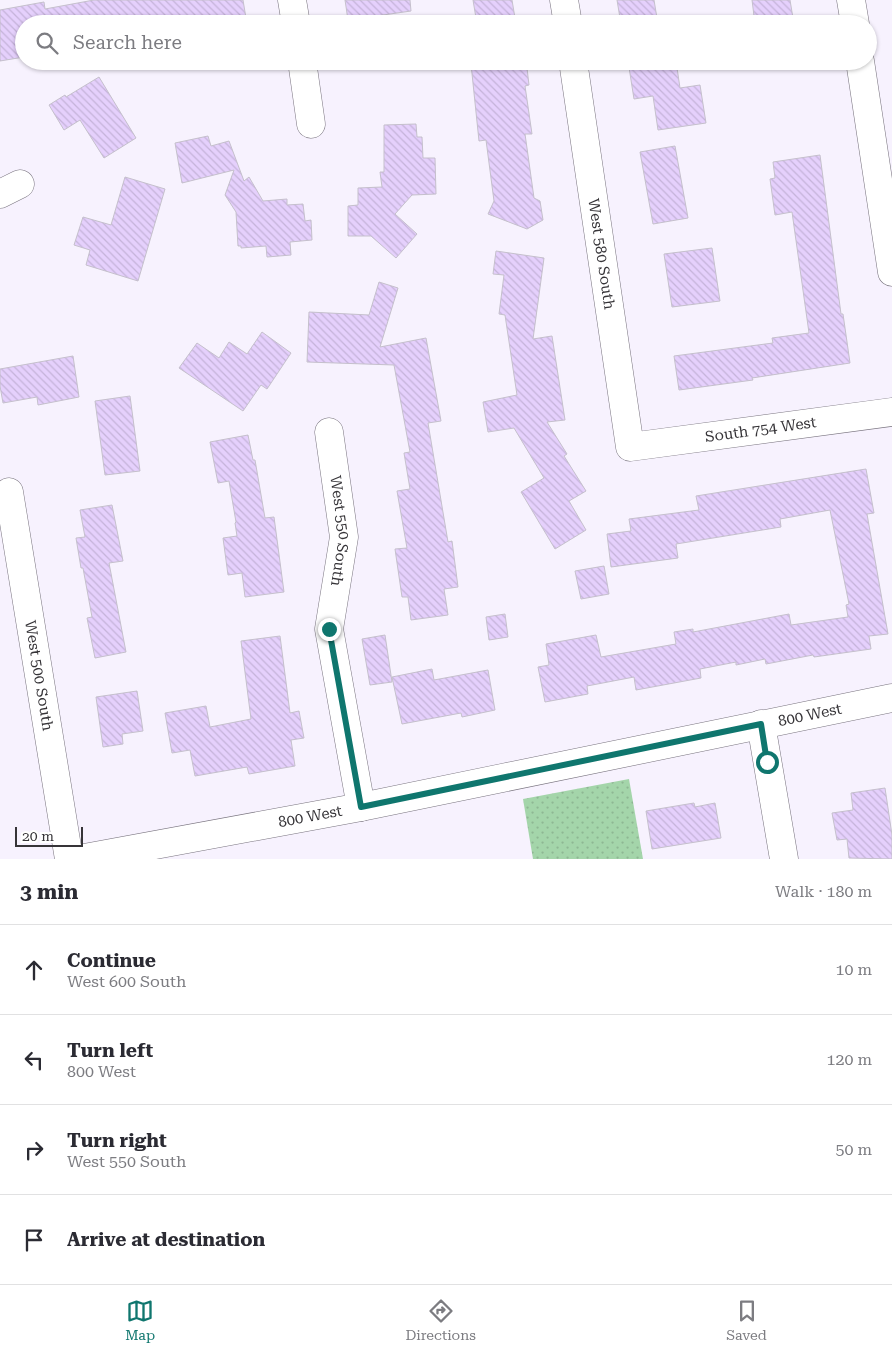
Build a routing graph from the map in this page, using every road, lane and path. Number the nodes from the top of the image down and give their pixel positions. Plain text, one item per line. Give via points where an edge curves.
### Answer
1 (292, 0) edge
2 (564, 0) edge
3 (851, 0) edge
4 (294, 15) edge
5 (566, 15) edge
6 (854, 15) edge
7 (303, 70) edge
8 (574, 70) edge
9 (861, 70) edge
10 (311, 124) dead end
11 (892, 272) edge
12 (892, 412) edge
13 (329, 432) dead end
14 (630, 447) joint
15 (9, 492) dead end
16 (892, 698) edge
17 (761, 724) junction
18 (361, 807) junction
19 (69, 859) edge
20 (79, 859) edge
21 (784, 859) edge

1 - 4 street
2 - 5 street
3 - 6 street
7 - 10 street
8 - 14 street, West 580 South
9 - 11 street
12 - 14 street, South 754 West
13 - 18 street, West 550 South via 344,537 329,629
15 - 19 street, West 500 South
16 - 17 street, 800 West
17 - 18 street, 800 West
17 - 21 street
18 - 20 street, 800 West

